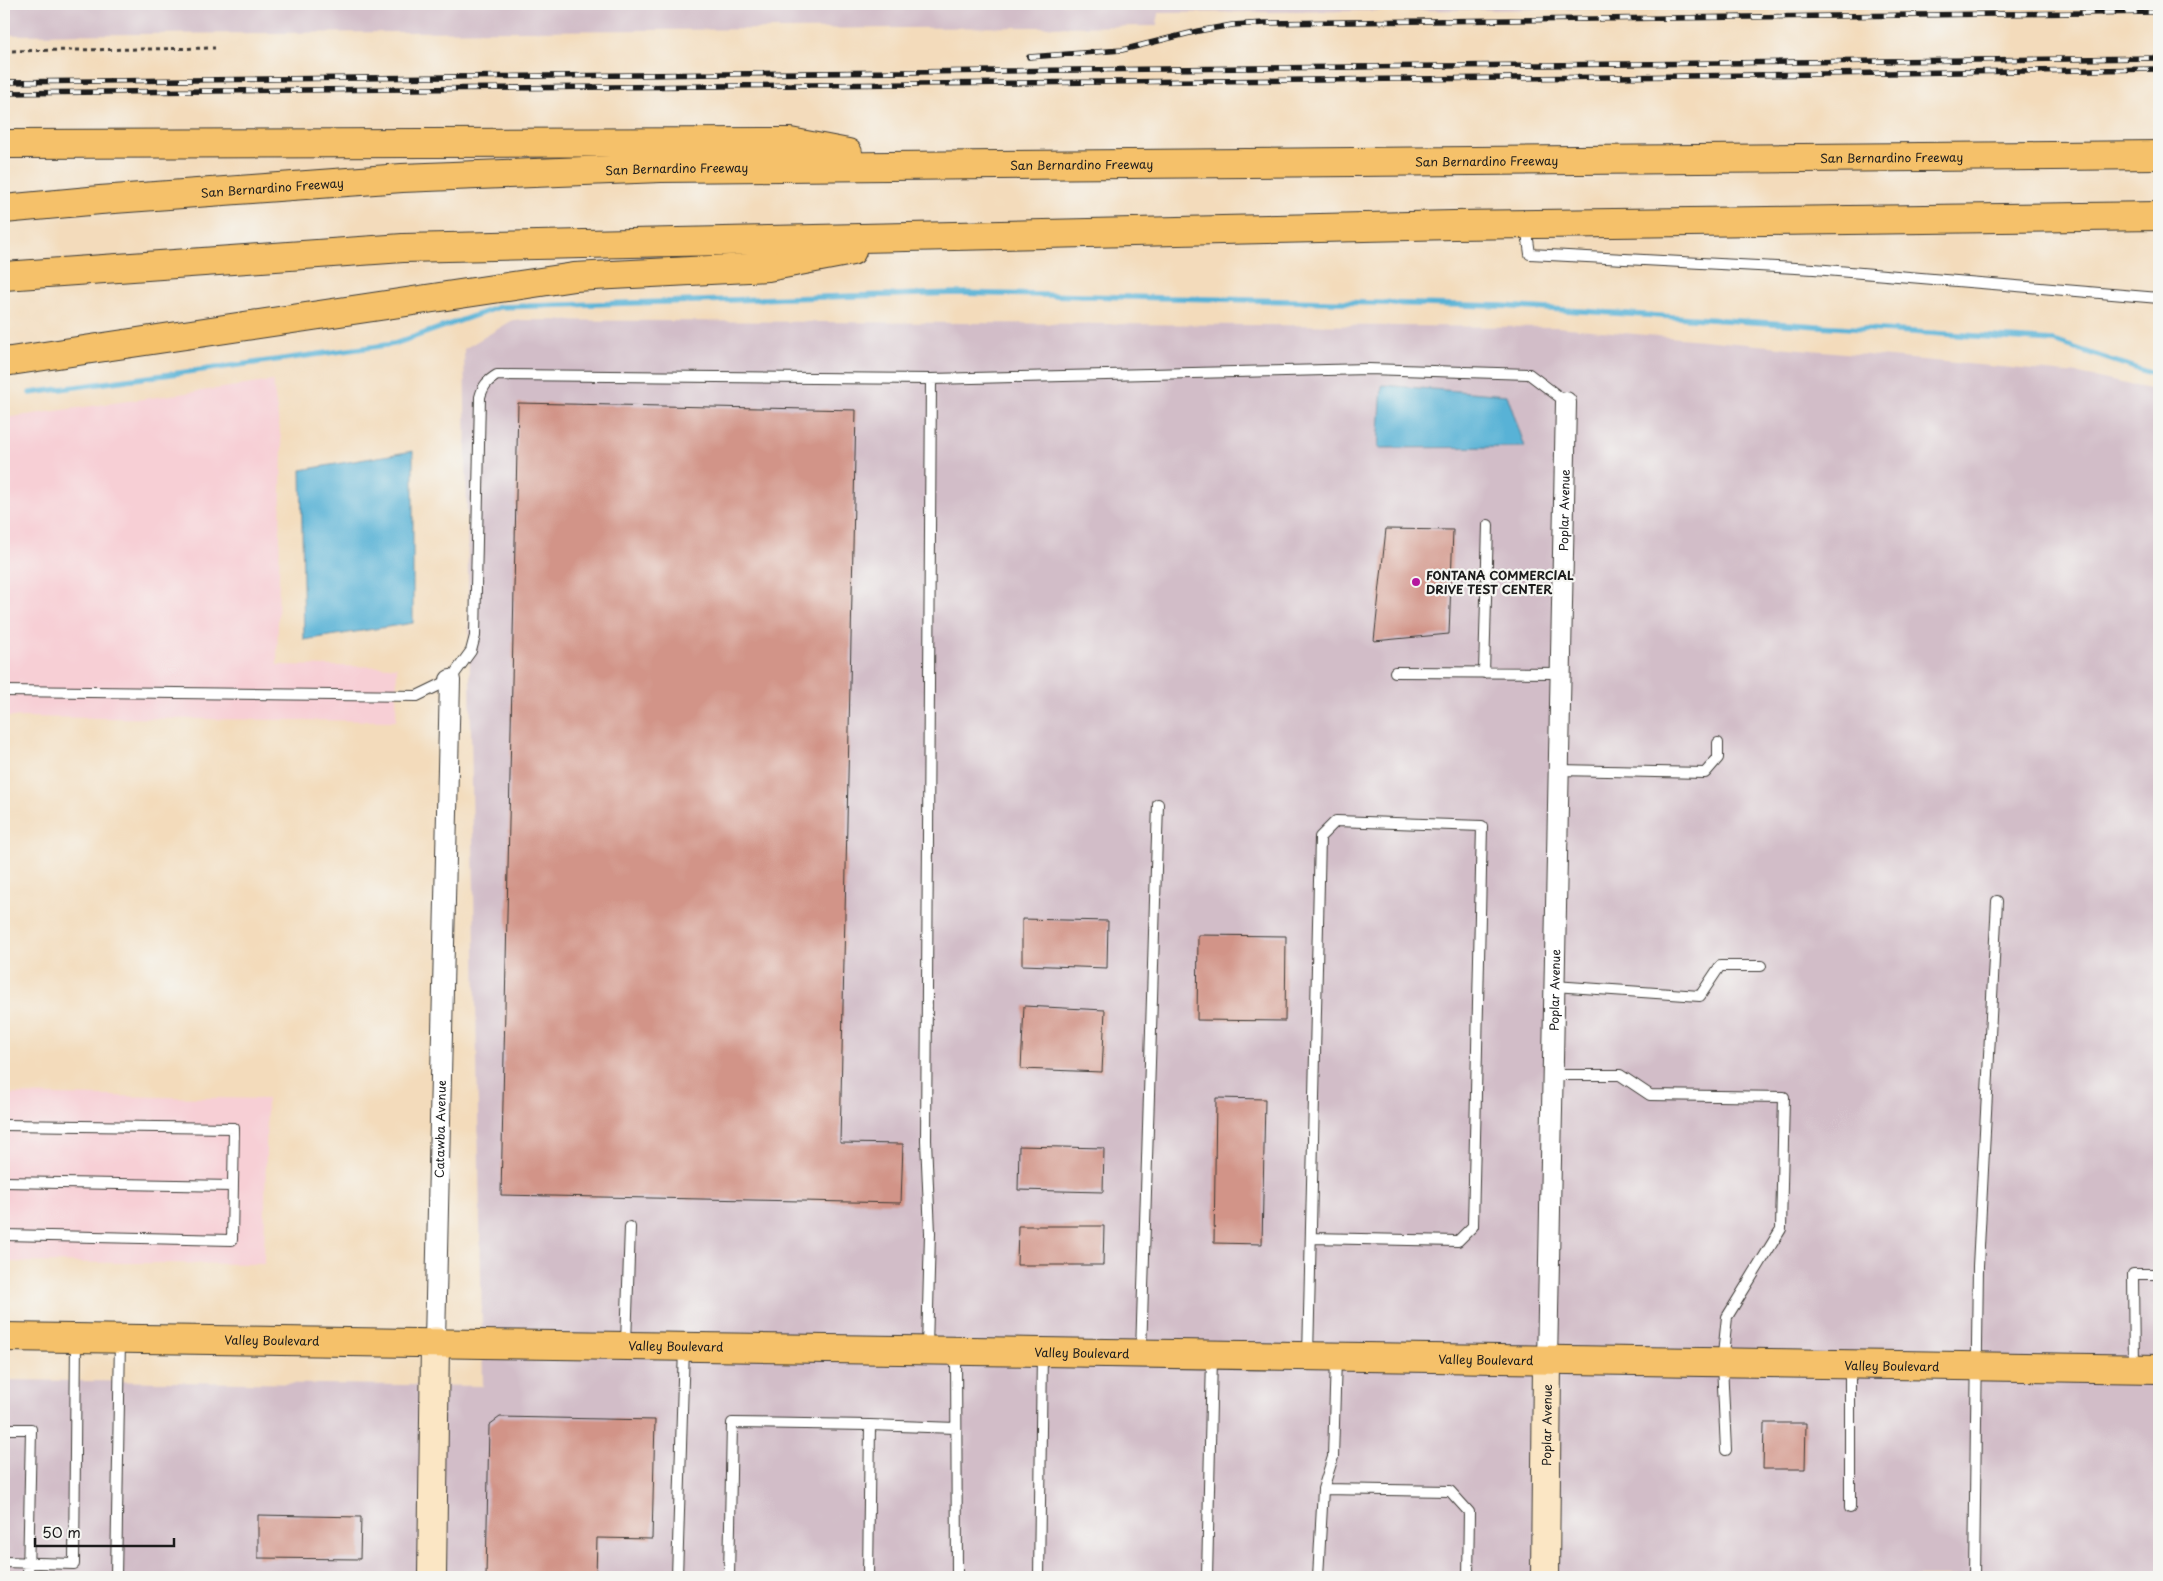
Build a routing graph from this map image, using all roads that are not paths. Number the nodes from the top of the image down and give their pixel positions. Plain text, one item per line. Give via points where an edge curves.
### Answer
1 (4, 144) edge
2 (2159, 155) edge
3 (906, 164) junction
4 (4, 209) edge
5 (2159, 216) edge
6 (1526, 224) junction
7 (931, 236) junction
8 (96, 270) junction
9 (4, 276) edge
10 (4, 286) edge
11 (2159, 298) edge
12 (4, 362) edge
13 (931, 380) junction
14 (1566, 402) joint
15 (1488, 525) dead end
16 (1395, 672) dead end
17 (1484, 673) junction
18 (1560, 673) junction
19 (450, 680) junction
20 (4, 691) edge
21 (1718, 743) dead end
22 (1558, 770) junction
23 (1158, 804) dead end
24 (1997, 901) dead end
25 (1761, 966) dead end
26 (1554, 986) junction
27 (1552, 1075) junction
28 (4, 1125) edge
29 (4, 1182) edge
30 (233, 1186) junction
31 (630, 1227) dead end
32 (4, 1235) edge
33 (1311, 1238) junction
34 (2159, 1274) edge
35 (4, 1337) edge
36 (76, 1338) junction
37 (120, 1338) junction
38 (435, 1341) junction
39 (626, 1345) junction
40 (684, 1346) junction
41 (927, 1350) junction
42 (956, 1351) junction
43 (1042, 1353) junction
44 (1141, 1354) junction
45 (1212, 1356) junction
46 (1308, 1358) junction
47 (1336, 1358) junction
48 (1547, 1362) junction
49 (1722, 1364) junction
50 (1850, 1366) junction
51 (1978, 1367) junction
52 (2147, 1369) edge
53 (870, 1425) junction
54 (956, 1428) junction
55 (4, 1429) edge
56 (1726, 1450) dead end
57 (1323, 1489) junction
58 (1850, 1508) dead end
59 (4, 1562) edge
60 (28, 1563) junction
61 (28, 1577) edge
62 (116, 1577) edge
63 (432, 1577) edge
64 (677, 1577) edge
65 (729, 1577) edge
66 (868, 1577) edge
67 (957, 1577) edge
68 (1039, 1577) edge
69 (1207, 1577) edge
70 (1318, 1577) edge
71 (1468, 1577) edge
72 (1545, 1577) edge
73 (1974, 1577) edge

1 - 3 main road via 790,142
2 - 3 main road, San Bernardino Freeway
3 - 4 main road, San Bernardino Freeway via 660,168 402,178
5 - 6 main road
6 - 7 main road
6 - 11 lane via 1530,254 1814,269
7 - 8 main road via 403,248
7 - 12 main road via 768,266 574,277
8 - 9 main road
8 - 10 main road
13 - 14 lane via 1368,370 1529,374
13 - 19 lane via 510,374 488,380 480,397 475,636 468,656
13 - 41 lane via 926,1140 930,1233
14 - 18 street, Poplar Avenue
15 - 17 lane
16 - 17 lane
17 - 18 lane
18 - 22 street, Poplar Avenue
19 - 20 lane via 417,696
19 - 38 street, Catawba Avenue
21 - 22 lane via 1718,758 1704,773
22 - 26 street, Poplar Avenue
23 - 44 lane
24 - 51 lane via 1978,1266
25 - 26 lane via 1720,966 1700,996
26 - 27 street, Poplar Avenue
27 - 48 street, Poplar Avenue
27 - 49 lane via 1620,1076 1650,1095 1784,1097 1781,1229 1727,1316
28 - 30 lane via 234,1128
29 - 30 lane
30 - 32 lane via 232,1240
31 - 39 lane
33 - 33 lane via 1320,837 1336,820 1482,826 1473,1226 1458,1241
33 - 46 lane
34 - 52 lane via 2133,1274
35 - 36 main road, Valley Boulevard
36 - 37 main road, Valley Boulevard
36 - 60 lane via 74,1564
37 - 38 main road, Valley Boulevard
37 - 62 lane
38 - 39 main road, Valley Boulevard
38 - 63 street, Catawba Avenue
39 - 40 main road, Valley Boulevard
40 - 41 main road, Valley Boulevard
40 - 64 lane
41 - 42 main road, Valley Boulevard
42 - 43 main road, Valley Boulevard
42 - 54 lane
43 - 44 main road, Valley Boulevard
43 - 68 lane
44 - 45 main road, Valley Boulevard
45 - 46 main road, Valley Boulevard
45 - 69 lane
46 - 47 main road, Valley Boulevard
47 - 48 main road, Valley Boulevard
47 - 57 lane via 1333,1457
48 - 49 main road, Valley Boulevard
48 - 72 street, Poplar Avenue
49 - 50 main road, Valley Boulevard
49 - 56 lane
50 - 51 main road, Valley Boulevard
50 - 58 lane
51 - 52 main road, Valley Boulevard
51 - 73 lane
53 - 54 lane
53 - 65 lane via 732,1423
53 - 66 lane
54 - 67 lane
55 - 60 lane via 31,1429
57 - 70 lane
57 - 71 lane via 1450,1491 1469,1512
59 - 60 lane
60 - 61 lane

